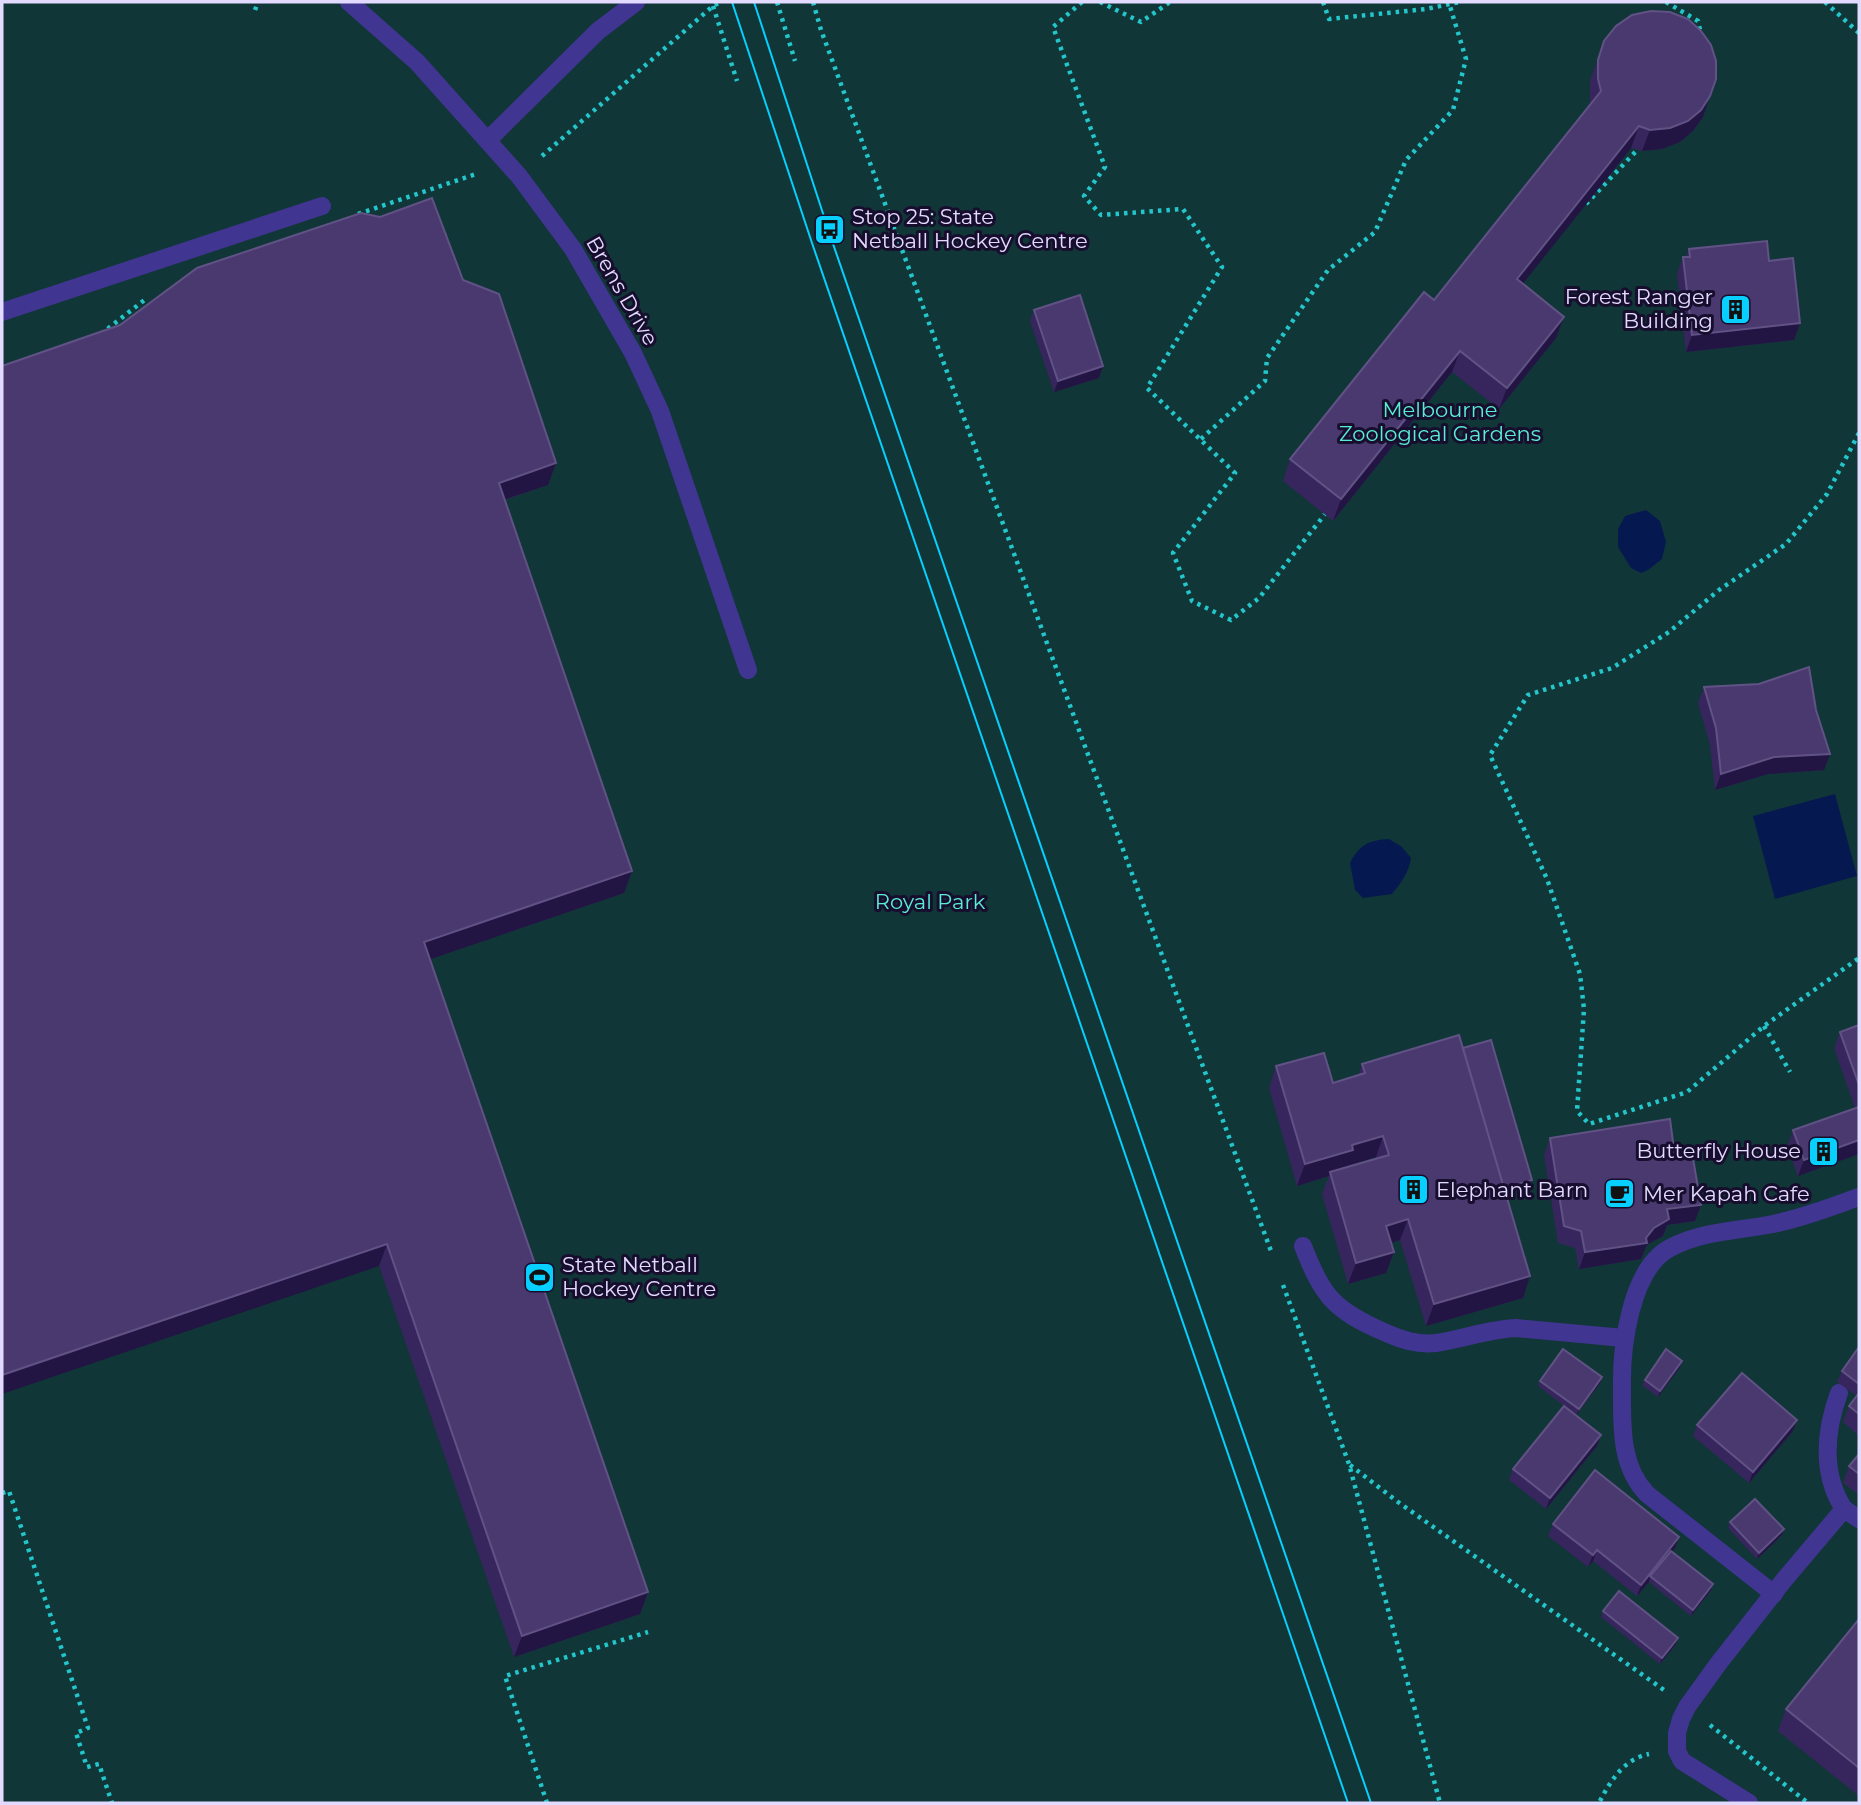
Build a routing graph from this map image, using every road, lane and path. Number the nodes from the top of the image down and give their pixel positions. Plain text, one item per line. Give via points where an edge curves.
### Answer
1 (258, 2) edge
2 (349, 2) edge
3 (636, 2) edge
4 (721, 2) edge
5 (777, 2) edge
6 (813, 2) edge
7 (1082, 2) edge
8 (1100, 2) edge
9 (1170, 2) edge
10 (1323, 2) edge
11 (1460, 2) edge
12 (1666, 2) edge
13 (1825, 2) edge
14 (1449, 3) edge
15 (713, 6) junction
16 (255, 10) dead end
17 (1859, 33) edge
18 (1701, 34) edge
19 (795, 61) dead end
20 (737, 81) dead end
21 (488, 140) junction
22 (1644, 142) edge
23 (519, 176) junction
24 (322, 206) dead end
25 (1579, 211) edge
26 (346, 218) edge
27 (154, 293) dead end
28 (2, 312) edge
29 (100, 334) edge
30 (1859, 433) edge
31 (1201, 439) junction
32 (1333, 504) edge
33 (748, 670) dead end
34 (1859, 958) edge
35 (1764, 1026) junction
36 (1790, 1072) dead end
37 (1859, 1197) edge
38 (1303, 1246) dead end
39 (1272, 1256) dead end
40 (1282, 1282) dead end
41 (1625, 1338) junction
42 (1839, 1393) dead end
43 (1349, 1464) junction
44 (2, 1493) edge
45 (1844, 1509) junction
46 (1859, 1519) edge
47 (1774, 1594) junction
48 (648, 1632) edge
49 (1688, 1707) junction
50 (1677, 1751) junction
51 (1600, 1801) dead end
52 (112, 1803) edge
53 (547, 1803) edge
54 (1440, 1803) edge
55 (1749, 1803) edge
56 (1808, 1803) edge

1 - 16 path
2 - 21 street, Brens Drive via 418,62
3 - 21 street via 598,31
4 - 15 path
5 - 19 path
6 - 39 path
7 - 31 path via 1053,27 1105,167 1084,196 1101,215 1183,209 1222,267 1147,388
8 - 9 path via 1140,22
10 - 14 path via 1329,19
11 - 14 path
12 - 18 path via 1698,21
13 - 17 path
14 - 31 path via 1466,59 1453,110 1406,160 1375,232 1328,270 1267,358 1265,381
15 - 20 path
15 - 23 path
21 - 23 street, Brens Drive
22 - 25 path
23 - 26 path via 491,168
23 - 33 street, Brens Drive via 573,249 633,353 660,411
24 - 28 street
27 - 29 path
30 - 35 path via 1827,495 1786,544 1719,590 1669,632 1612,668 1528,695 1490,755 1547,879 1580,974 1584,1009 1577,1111 1589,1124 1687,1092
31 - 32 path via 1235,472 1173,553 1192,601 1231,620 1259,598
34 - 35 path
35 - 36 path
37 - 41 street via 1800,1217 1711,1234 1667,1249 1641,1284
38 - 41 street via 1323,1289 1343,1311 1401,1340 1434,1343 1516,1328
40 - 43 path
41 - 47 street via 1624,1440 1635,1480
42 - 45 street via 1830,1420 1827,1459 1830,1481
43 - 49 path
43 - 54 path
44 - 52 path via 9,1491 88,1728 76,1733 88,1767 99,1763
45 - 46 street
45 - 47 street
47 - 49 street
48 - 53 path via 505,1676
49 - 50 street via 1677,1733
49 - 56 path
50 - 51 path via 1630,1760
50 - 55 street via 1687,1765

